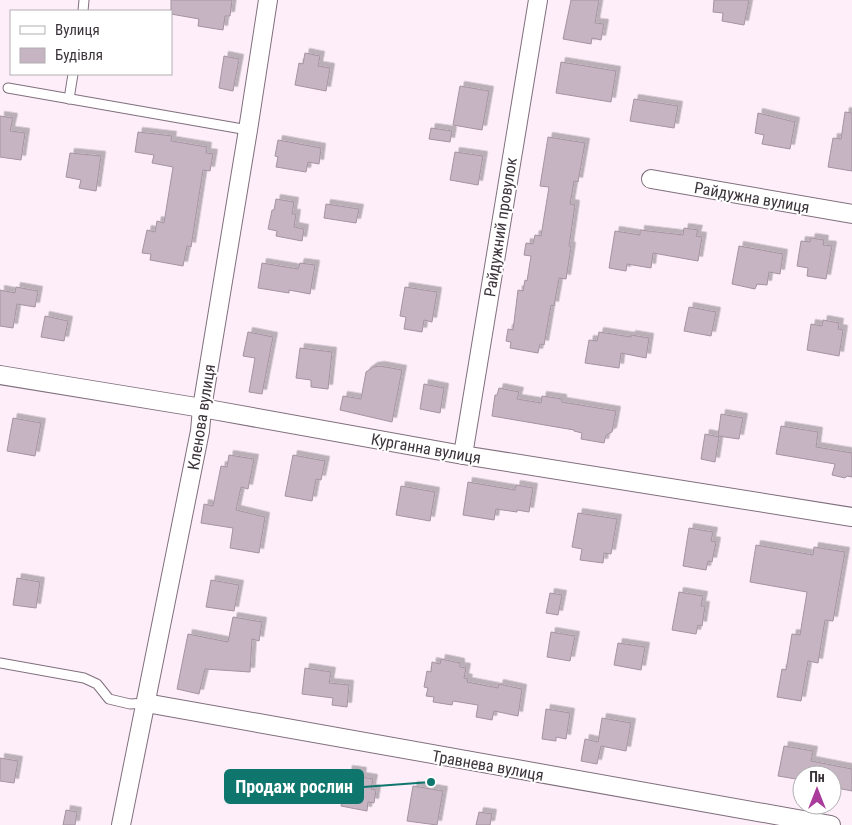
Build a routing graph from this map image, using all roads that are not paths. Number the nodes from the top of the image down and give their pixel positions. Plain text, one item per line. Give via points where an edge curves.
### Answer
1 (268, 0) edge
2 (538, 0) edge
3 (73, 75) edge
4 (8, 88) dead end
5 (69, 99) junction
6 (248, 130) junction
7 (651, 179) dead end
8 (852, 214) edge
9 (0, 375) edge
10 (202, 408) junction
11 (463, 455) junction
12 (852, 518) edge
13 (0, 663) edge
14 (146, 703) junction
15 (121, 825) edge
16 (831, 825) edge

1 - 6 street, Кленова вулиця
2 - 11 street, Райдужний провулок
3 - 5 lane
4 - 5 lane
5 - 6 lane
6 - 10 street, Кленова вулиця
7 - 8 street, Райдужна вулиця
9 - 10 street, Курганна вулиця
10 - 11 street, Курганна вулиця
10 - 14 street, Кленова вулиця
11 - 12 street, Курганна вулиця
13 - 14 lane via 84,678 97,684 109,699 130,704
14 - 15 street, Кленова вулиця
14 - 16 street, Травнева вулиця

